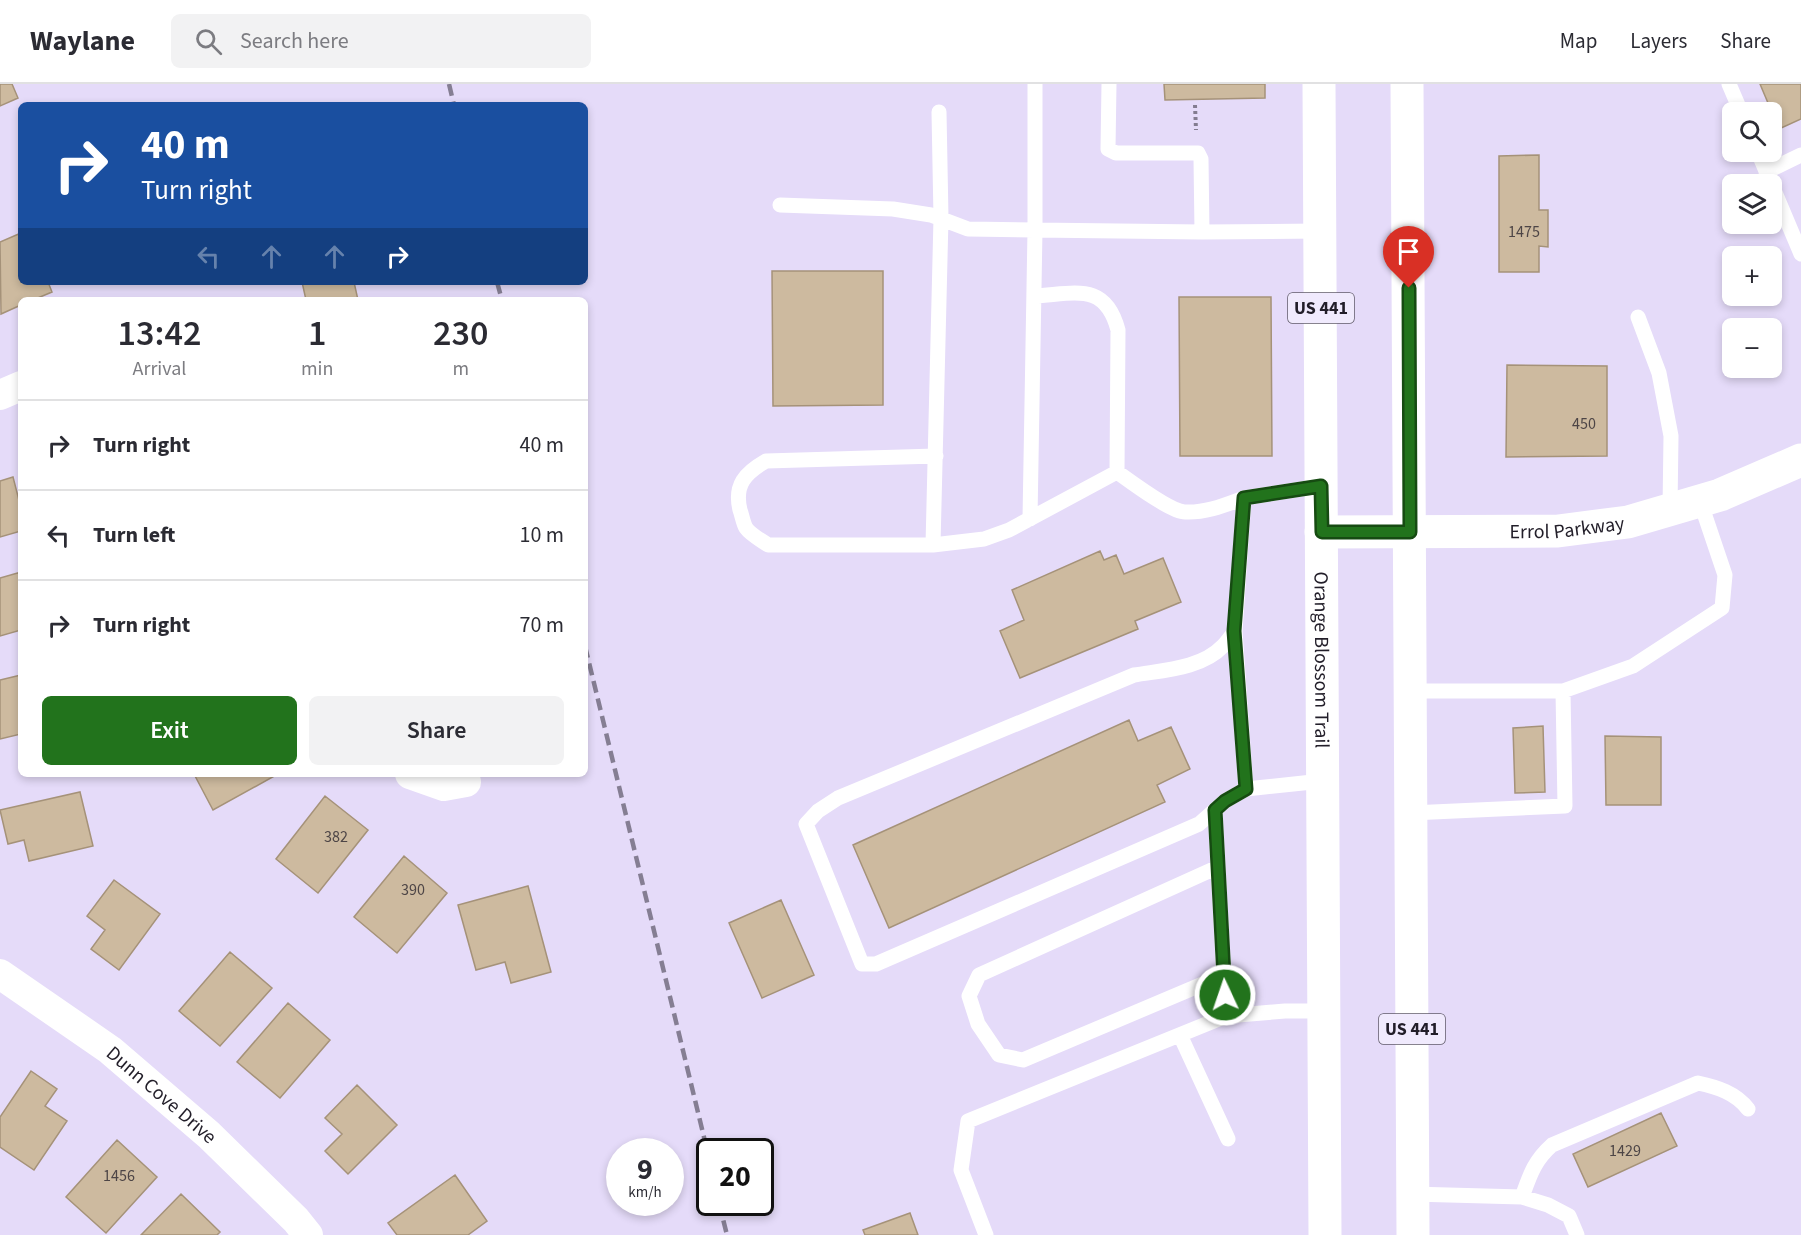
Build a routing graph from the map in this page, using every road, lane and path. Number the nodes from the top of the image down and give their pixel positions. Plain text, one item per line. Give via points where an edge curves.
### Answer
1 (1035, 84) edge
2 (1109, 84) edge
3 (1319, 84) edge
4 (1407, 84) edge
5 (1729, 84) edge
6 (1737, 102) edge
7 (1195, 105) dead end
8 (939, 112) dead end
9 (1196, 137) dead end
10 (1801, 155) edge
11 (1762, 162) edge
12 (1766, 171) junction
13 (780, 205) dead end
14 (941, 218) junction
15 (1035, 230) junction
16 (1320, 231) junction
17 (1202, 232) junction
18 (1801, 254) edge
19 (1034, 296) junction
20 (1638, 317) dead end
21 (18, 387) edge
22 (0, 395) edge
23 (936, 456) junction
24 (1801, 460) edge
25 (1118, 472) junction
26 (1321, 486) junction
27 (1244, 498) junction
28 (1685, 505) junction
29 (1030, 519) junction
30 (1322, 532) junction
31 (1410, 532) junction
32 (933, 545) junction
33 (1234, 631) junction
34 (1411, 691) junction
35 (1563, 691) junction
36 (418, 777) edge
37 (1322, 781) junction
38 (466, 782) dead end
39 (1246, 789) junction
40 (1215, 810) junction
41 (1412, 813) junction
42 (1218, 867) junction
43 (0, 974) edge
44 (1224, 975) junction
45 (1324, 1011) junction
46 (1226, 1016) junction
47 (1180, 1035) junction
48 (1748, 1109) dead end
49 (1228, 1139) dead end
50 (1412, 1194) junction
51 (1522, 1197) junction
52 (308, 1235) edge
53 (986, 1235) edge
54 (1325, 1235) edge
55 (1413, 1235) edge
56 (1577, 1235) edge

1 - 15 lane
2 - 17 lane via 1108,149 1116,153 1198,153
3 - 16 main road, Orange Blossom Trail / US 441
4 - 31 main road, US 441
5 - 6 lane
7 - 9 path
8 - 14 lane
10 - 12 lane
11 - 12 lane
12 - 18 lane
13 - 14 lane via 893,209
14 - 15 lane via 968,229
14 - 23 lane
15 - 17 lane
15 - 19 lane
16 - 17 lane
16 - 26 main road, Orange Blossom Trail / US 441
19 - 25 lane via 1088,293 1101,298 1114,315 1119,330
19 - 29 lane
20 - 28 lane via 1659,373
21 - 22 street
23 - 32 lane
23 - 32 lane via 766,461 745,476 738,501 746,527 768,545
24 - 28 main road, Errol Parkway via 1720,495
25 - 27 lane via 1152,497 1183,512 1212,509
25 - 29 lane
26 - 27 lane
26 - 30 main road, Orange Blossom Trail / US 441
27 - 33 lane
28 - 31 main road, Errol Parkway via 1628,522 1558,531
28 - 35 lane via 1725,575 1722,608 1633,666
29 - 32 lane via 984,539
30 - 31 main road, Errol Parkway
30 - 37 main road, Orange Blossom Trail / US 441
31 - 34 main road, US 441
33 - 39 lane
33 - 40 lane via 1223,647 1210,656 1184,667 1134,675 1090,693 838,798 806,824 862,963 876,964 1199,824
34 - 35 lane
34 - 41 main road, US 441
35 - 41 lane via 1565,806
36 - 38 street via 444,786
37 - 39 lane
37 - 45 main road, Orange Blossom Trail / US 441
39 - 40 lane
40 - 42 lane
41 - 50 main road, US 441
42 - 44 lane
42 - 44 lane via 979,975 969,996 978,1024 999,1055 1023,1060
43 - 52 street, Dunn Cove Drive via 110,1050 209,1135
44 - 46 lane
45 - 46 lane
45 - 54 main road, Orange Blossom Trail / US 441
46 - 47 lane
47 - 49 lane
47 - 53 lane via 968,1121 961,1170
48 - 51 lane via 1726,1092 1698,1083 1552,1145 1532,1168
50 - 51 lane
50 - 55 main road, US 441
51 - 56 lane via 1569,1216

